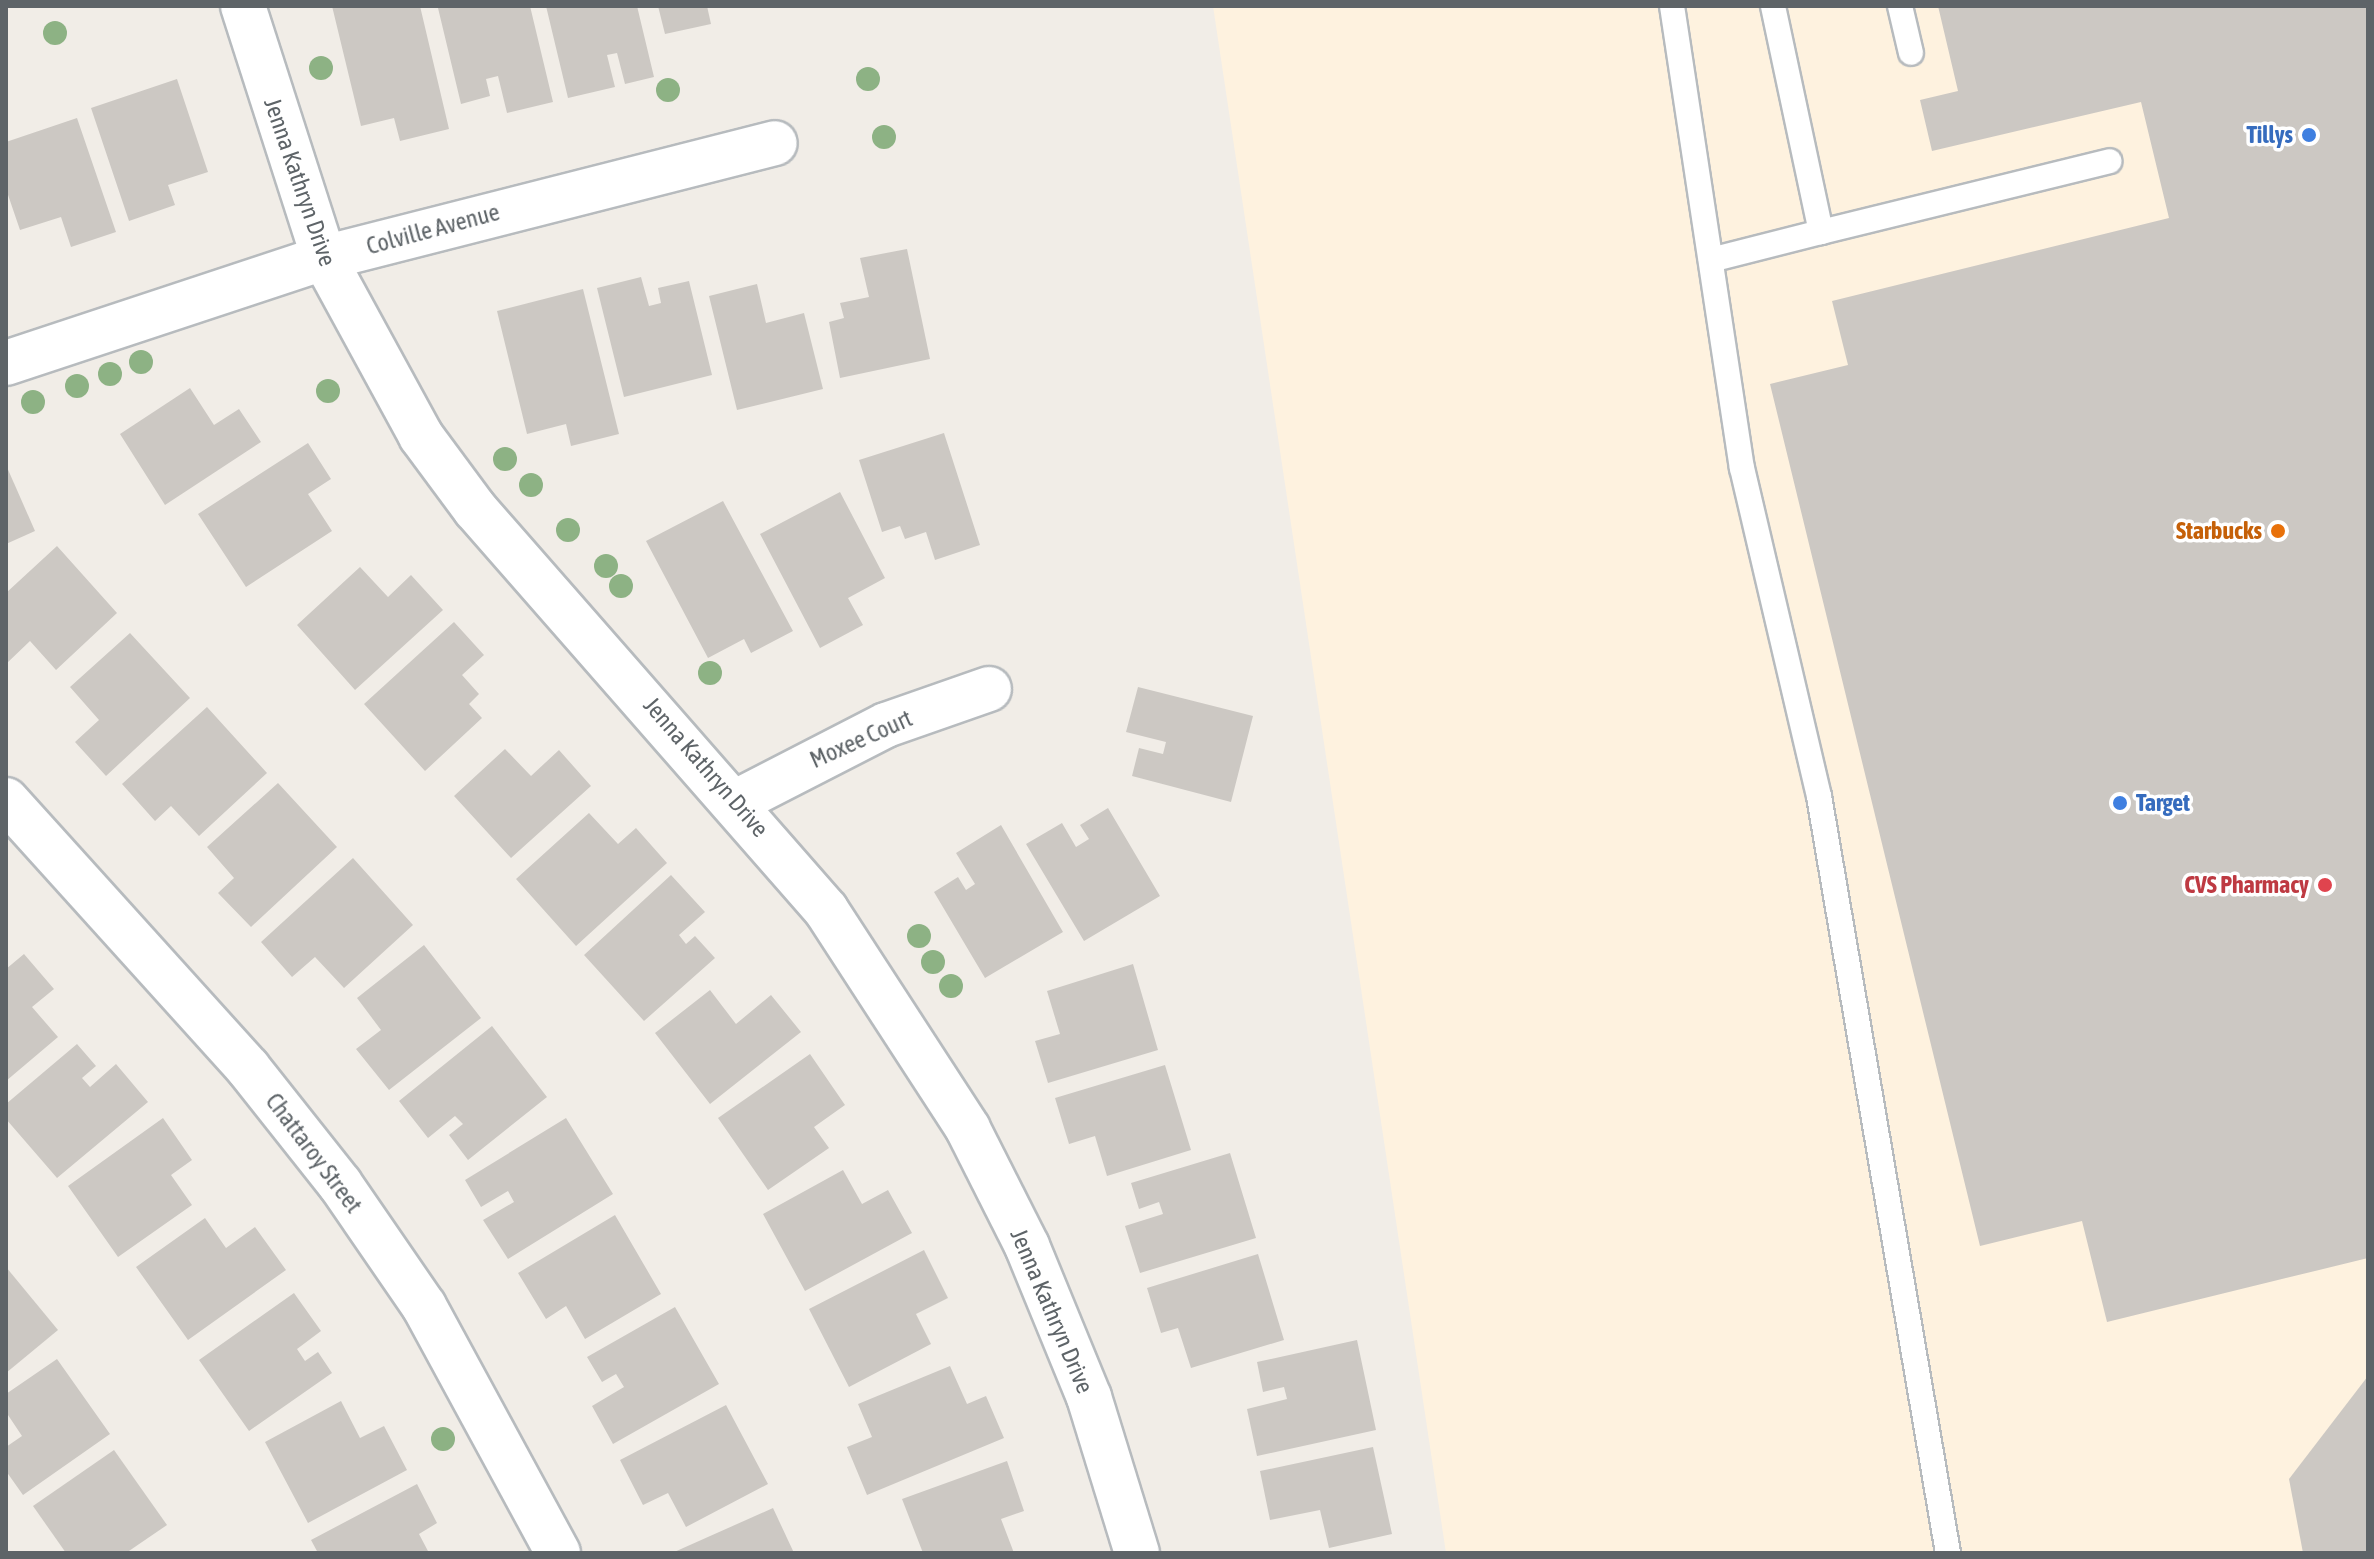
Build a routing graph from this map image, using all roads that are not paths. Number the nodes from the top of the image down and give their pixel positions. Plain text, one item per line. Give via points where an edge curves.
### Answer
1 (243, 6) edge
2 (1672, 6) edge
3 (1773, 6) edge
4 (1900, 6) edge
5 (1911, 53) dead end
6 (775, 143) dead end
7 (2109, 161) dead end
8 (1821, 232) junction
9 (324, 258) junction
10 (1711, 260) junction
11 (6, 363) edge
12 (989, 689) dead end
13 (6, 800) edge
14 (738, 801) junction
15 (558, 1553) edge
16 (1137, 1553) edge
17 (1948, 1553) edge

1 - 9 street, Jenna Kathryn Drive
2 - 10 lane
3 - 8 lane
4 - 5 lane
6 - 9 street, Colville Avenue
7 - 8 lane
8 - 10 lane
9 - 11 street, Colville Avenue
9 - 14 street, Jenna Kathryn Drive via 373,359 475,509
10 - 17 lane via 1742,468 1819,796
12 - 14 street, Moxee Court via 886,725
13 - 15 street, Chattaroy Street via 248,1068 340,1184 446,1344
14 - 16 street, Jenna Kathryn Drive via 826,910 968,1129 1027,1246 1089,1397

